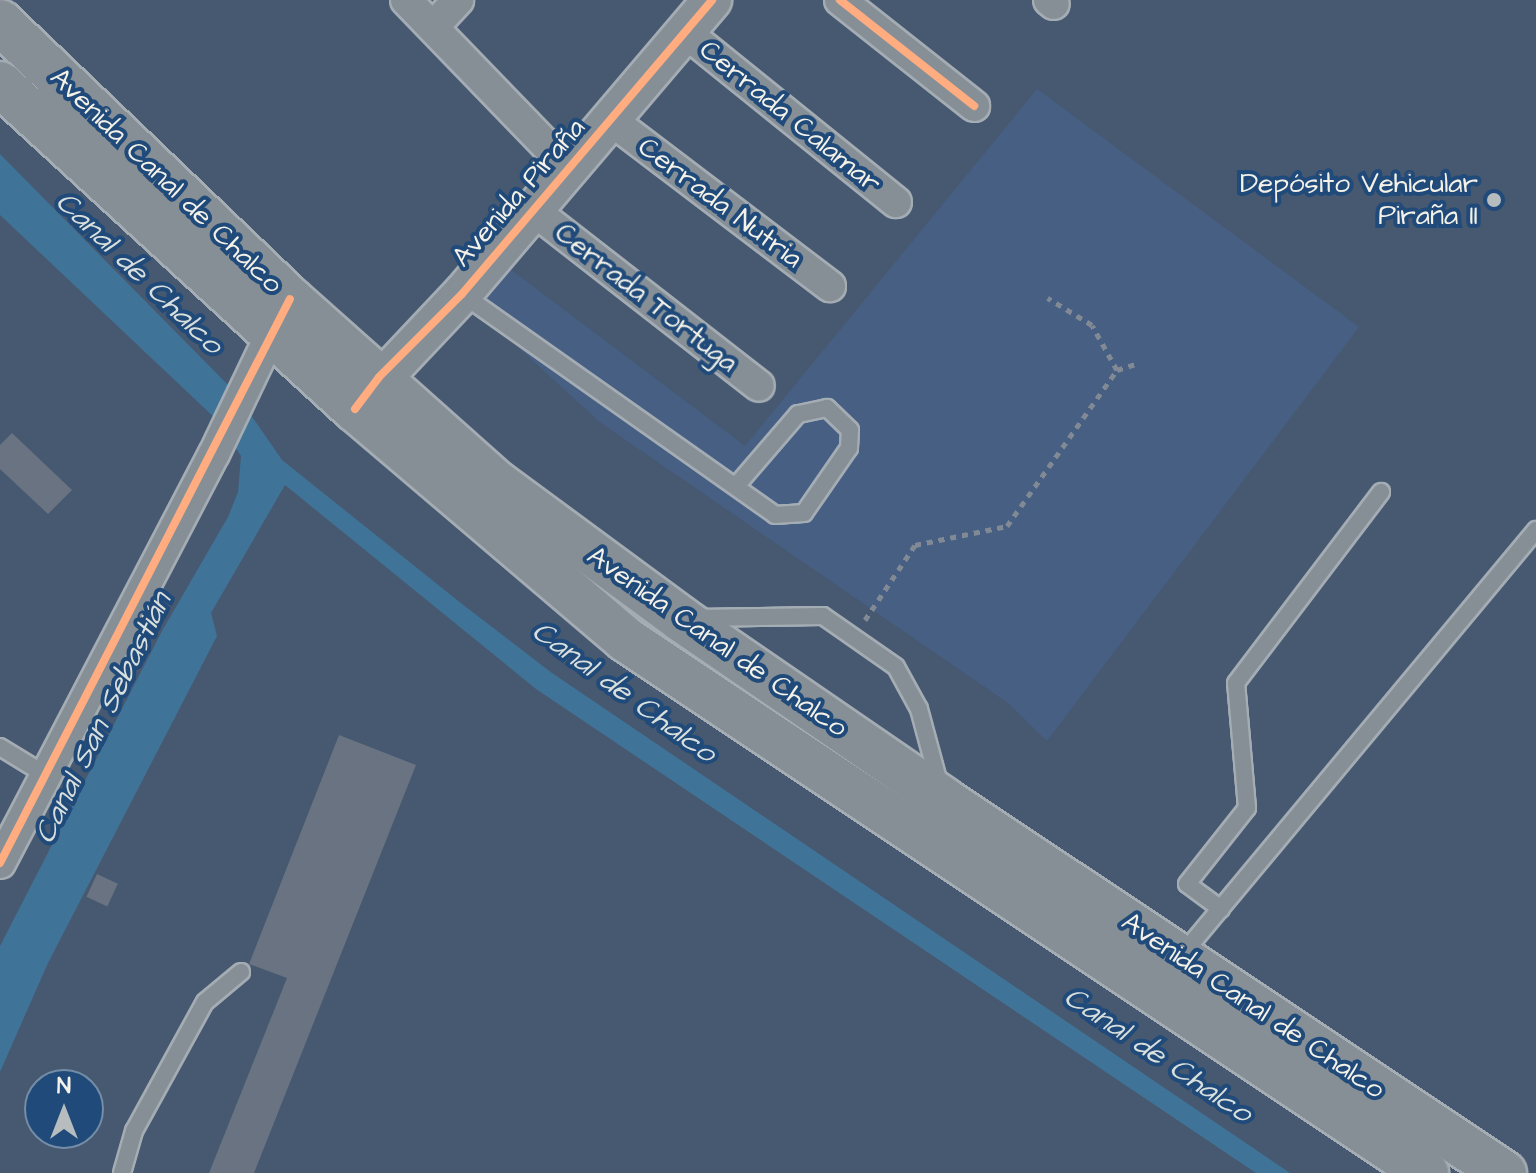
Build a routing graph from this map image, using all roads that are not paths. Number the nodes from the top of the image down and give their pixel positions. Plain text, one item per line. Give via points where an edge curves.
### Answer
1 (406, 0) edge
2 (458, 0) edge
3 (712, 0) edge
4 (840, 0) edge
5 (0, 22) edge
6 (433, 27) junction
7 (685, 32) junction
8 (0, 84) edge
9 (974, 106) dead end
10 (611, 120) junction
11 (569, 169) junction
12 (896, 202) dead end
13 (533, 210) junction
14 (830, 286) dead end
15 (462, 294) junction
16 (280, 317) junction
17 (759, 386) dead end
18 (367, 393) junction
19 (737, 485) junction
20 (1381, 492) dead end
21 (1536, 530) edge
22 (681, 619) junction
23 (0, 747) edge
24 (44, 774) junction
25 (944, 800) junction
26 (0, 863) edge
27 (1221, 909) junction
28 (1180, 957) junction
29 (241, 972) dead end
30 (122, 1173) edge
31 (1426, 1173) edge
32 (1504, 1173) edge

1 - 6 street
2 - 6 street
3 - 7 street, Avenida Piraña
4 - 9 street
5 - 16 main road, Avenida Canal de Chalco
6 - 11 street
7 - 10 street, Avenida Piraña
7 - 12 street, Cerrada Calamar
8 - 16 main road, Avenida Canal de Chalco
10 - 11 street, Avenida Piraña
10 - 14 street, Cerrada Nutria
11 - 13 street, Avenida Piraña
13 - 15 street, Avenida Piraña
13 - 17 street, Cerrada Tortuga
15 - 18 street, Avenida Piraña
15 - 19 lane
16 - 18 main road, Avenida Canal de Chalco
16 - 24 street via 214,454
18 - 22 main road, Avenida Canal de Chalco
18 - 31 main road, Avenida Canal de Chalco via 625,639
19 - 19 lane via 775,515 804,513 849,448 850,430 827,408 798,414
20 - 27 lane via 1236,683 1247,808 1187,884
21 - 27 lane
22 - 25 main road, Avenida Canal de Chalco
22 - 25 lane via 823,616 896,667 919,709
23 - 24 lane
24 - 26 street
25 - 28 main road, Avenida Canal de Chalco
27 - 28 lane
28 - 32 main road, Avenida Canal de Chalco
29 - 30 lane via 205,1002 134,1131

